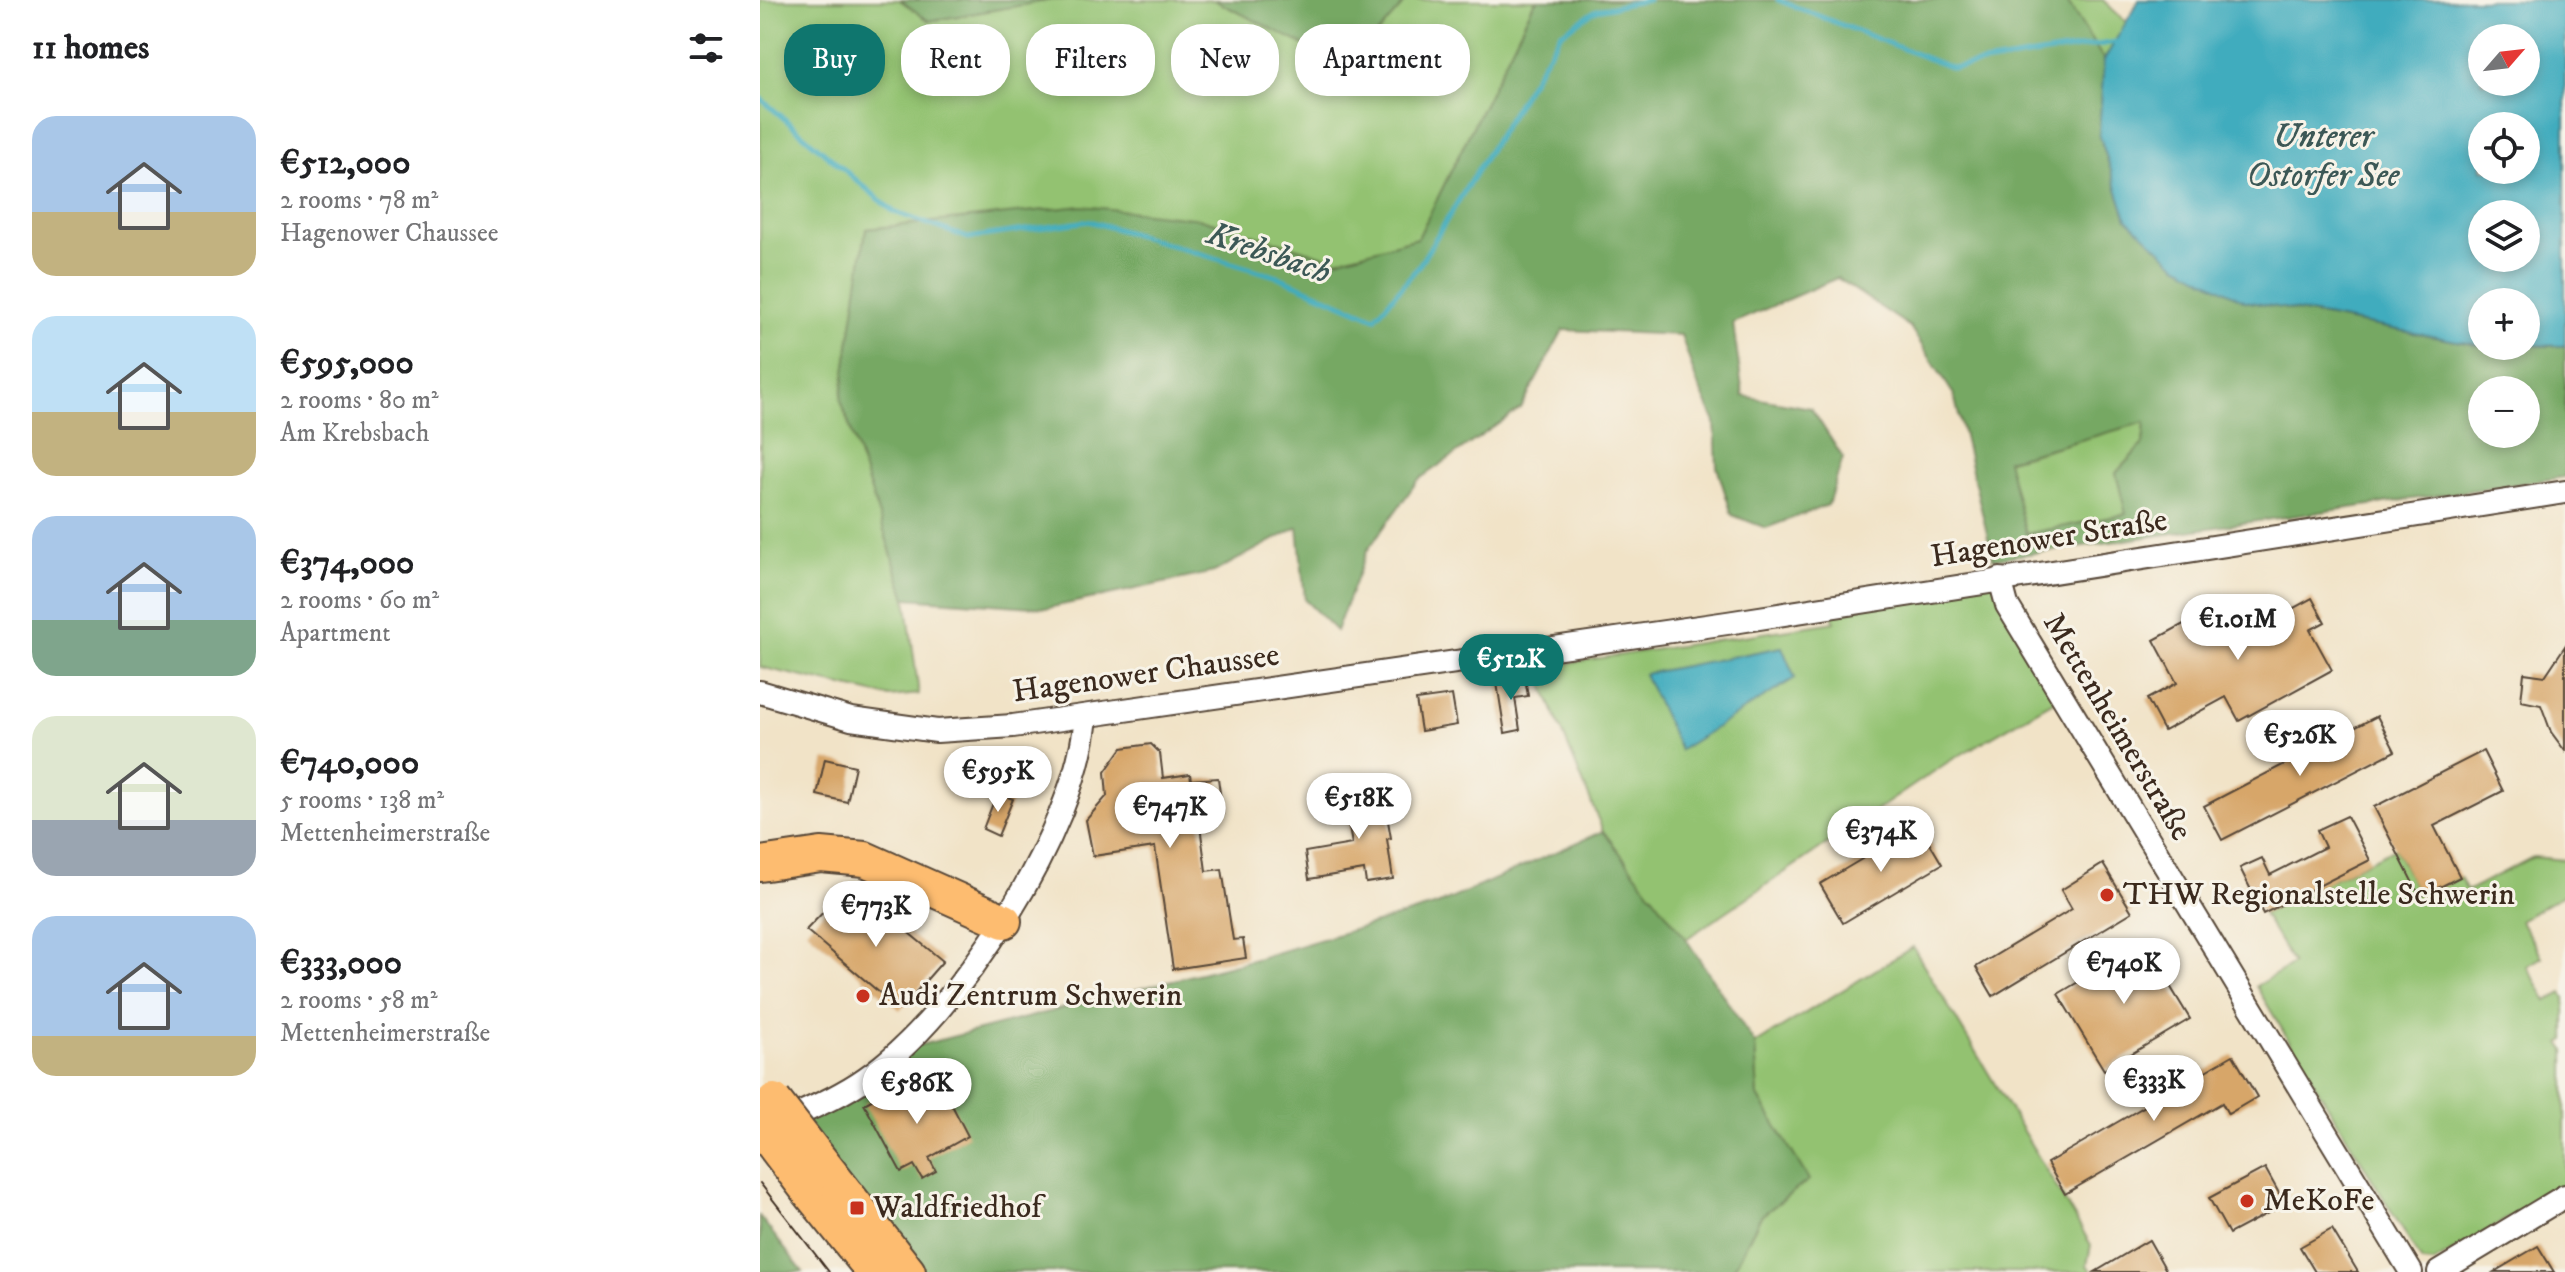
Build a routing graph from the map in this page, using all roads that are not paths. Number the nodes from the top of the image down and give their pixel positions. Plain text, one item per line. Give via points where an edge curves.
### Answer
1 (2565, 492) edge
2 (2000, 579) junction
3 (1544, 650) joint
4 (760, 692) edge
5 (1086, 716) junction
6 (773, 861) edge
7 (760, 884) edge
8 (1004, 921) junction
9 (763, 1106) edge
10 (818, 1181) junction
11 (2565, 1196) edge
12 (874, 1272) edge
13 (908, 1272) edge
14 (2411, 1272) edge
15 (2439, 1272) edge

1 - 2 street, Hagenower Straße
2 - 3 street, Hagenower Straße
2 - 14 street, Mettenheimerstraße via 2007,605
3 - 5 street, Hagenower Chaussee
4 - 5 street, Hagenower Chaussee via 851,719 937,731
5 - 8 street via 1074,771 1050,835
6 - 7 highway
6 - 8 highway via 821,855 865,859
8 - 9 street via 952,996 901,1050 841,1094
9 - 10 highway, bridge
10 - 12 highway
10 - 13 highway
11 - 15 street

